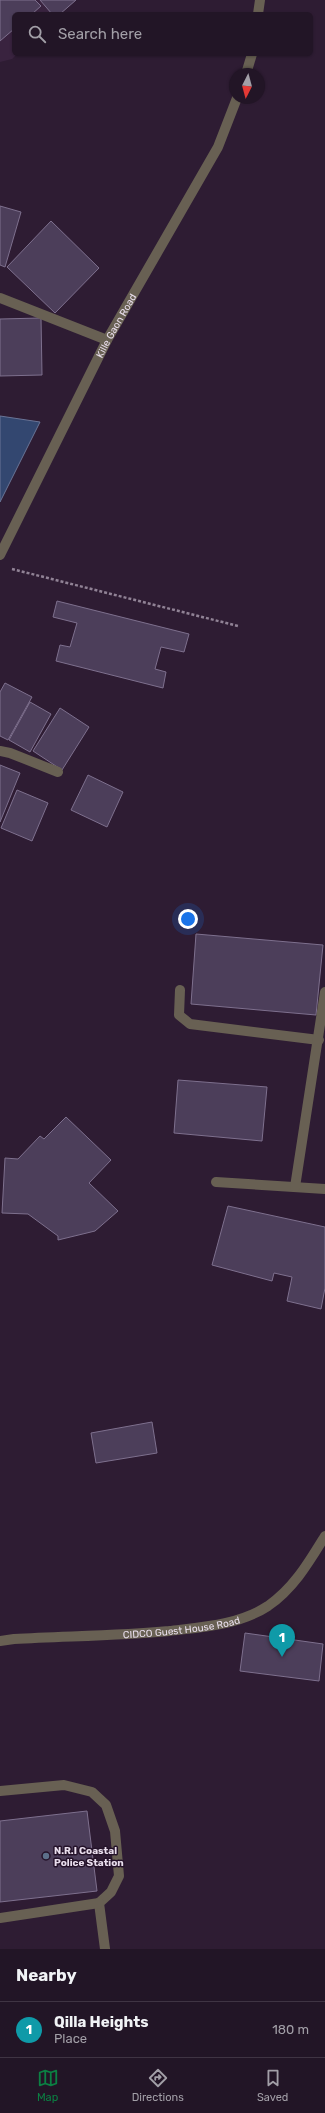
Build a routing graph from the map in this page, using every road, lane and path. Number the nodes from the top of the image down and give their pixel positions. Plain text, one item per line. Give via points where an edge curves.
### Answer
1 (260, 0) edge
2 (258, 12) edge
3 (251, 56) edge
4 (248, 68) edge
5 (235, 104) edge
6 (0, 298) edge
7 (107, 340) junction
8 (0, 555) edge
9 (8, 568) dead end
10 (238, 626) dead end
11 (0, 751) edge
12 (58, 772) dead end
13 (180, 990) dead end
14 (325, 992) edge
15 (318, 1040) junction
16 (216, 1182) dead end
17 (295, 1187) junction
18 (325, 1189) edge
19 (325, 1536) edge
20 (0, 1641) edge
21 (0, 1791) edge
22 (99, 1903) junction
23 (0, 1918) edge
24 (105, 1949) edge

1 - 2 street
3 - 4 street
5 - 7 street, Kille Gaon Road via 218,147
6 - 7 street
7 - 8 street, Kille Gaon Road
9 - 10 path
11 - 12 street
13 - 15 street via 179,1015 190,1024
14 - 15 street
15 - 17 street
16 - 17 street
17 - 18 street
19 - 20 street, CIDCO Guest House Road via 305,1570 288,1590 267,1606 238,1620 208,1627 140,1633 14,1638
21 - 22 street via 64,1785 92,1792 106,1805 115,1831 119,1876 111,1892
22 - 23 street
22 - 24 street

